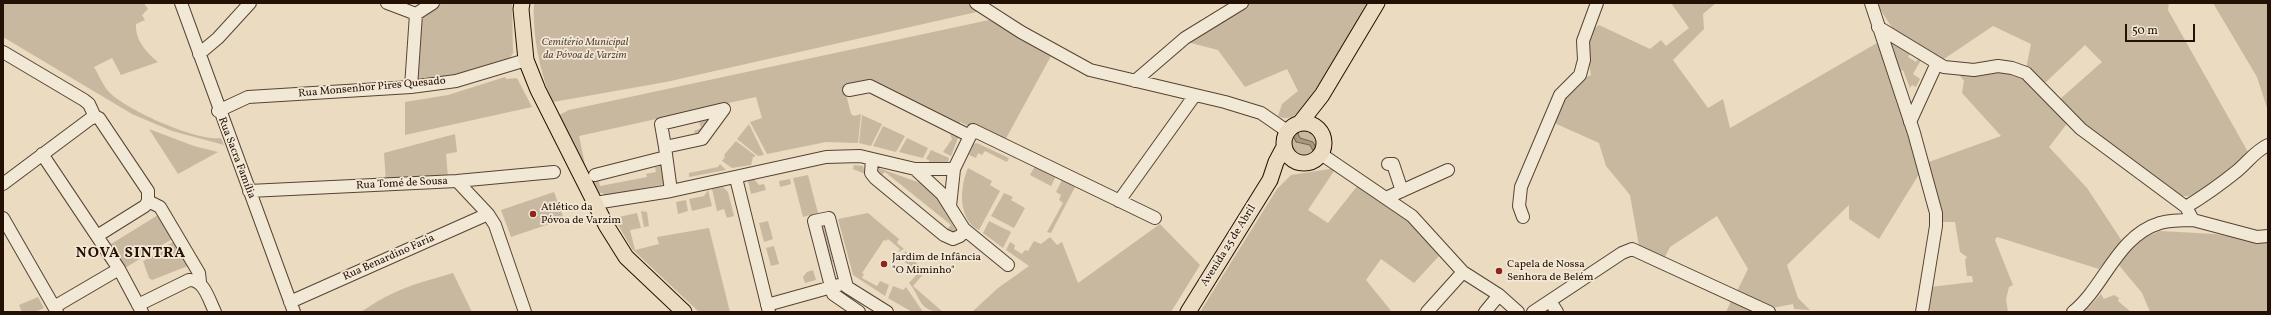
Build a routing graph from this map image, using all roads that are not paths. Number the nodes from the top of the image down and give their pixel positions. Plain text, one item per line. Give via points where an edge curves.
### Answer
1 (181, 3) edge
2 (250, 3) edge
3 (387, 3) edge
4 (433, 3) edge
5 (522, 3) edge
6 (976, 3) edge
7 (1242, 3) edge
8 (1377, 3) edge
9 (1597, 3) edge
10 (1871, 3) edge
11 (416, 14) junction
12 (1878, 27) junction
13 (3, 52) edge
14 (200, 54) junction
15 (526, 60) junction
16 (1937, 63) junction
17 (1135, 81) junction
18 (411, 87) junction
19 (849, 90) dead end
20 (1195, 95) junction
21 (1322, 95) junction
22 (218, 111) junction
23 (95, 117) junction
24 (1300, 122) junction
25 (1910, 122) junction
26 (1287, 131) junction
27 (1321, 131) junction
28 (970, 136) junction
29 (2268, 145) edge
30 (1284, 147) junction
31 (665, 152) junction
32 (42, 154) junction
33 (1321, 154) junction
34 (872, 159) junction
35 (1300, 163) junction
36 (1388, 164) dead end
37 (915, 169) junction
38 (954, 169) junction
39 (1448, 170) dead end
40 (554, 172) dead end
41 (595, 175) dead end
42 (736, 178) junction
43 (1270, 180) junction
44 (457, 181) junction
45 (3, 184) edge
46 (249, 191) junction
47 (671, 191) junction
48 (1402, 191) junction
49 (1386, 198) junction
50 (148, 201) junction
51 (1119, 201) junction
52 (595, 203) junction
53 (950, 206) junction
54 (2186, 207) junction
55 (488, 214) junction
56 (1523, 217) dead end
57 (3, 218) edge
58 (1155, 218) dead end
59 (2194, 220) junction
60 (965, 230) junction
61 (97, 236) junction
62 (2268, 236) edge
63 (1008, 265) dead end
64 (119, 269) junction
65 (1463, 272) junction
66 (200, 282) junction
67 (846, 283) junction
68 (830, 287) junction
69 (1499, 295) junction
70 (1550, 301) junction
71 (292, 307) edge
72 (768, 308) edge
73 (56, 309) edge
74 (140, 309) edge
75 (215, 312) edge
76 (525, 312) edge
77 (684, 312) edge
78 (859, 312) edge
79 (887, 312) edge
80 (1188, 312) edge
81 (1427, 312) edge
82 (1485, 312) edge
83 (1518, 312) edge
84 (1533, 312) edge
85 (1557, 312) edge
86 (1769, 312) edge
87 (1922, 312) edge
88 (2073, 312) edge

1 - 14 street, Rua Sacra Família
2 - 14 street
3 - 11 street
4 - 11 street
5 - 15 main road
6 - 17 street via 1021,32 1090,70
7 - 17 street via 1185,38
8 - 21 main road
9 - 56 street via 1583,41 1584,60 1580,75 1560,95 1521,187 1519,206
10 - 12 street
11 - 18 street
12 - 16 street
12 - 25 street
13 - 23 street via 84,100 89,104
14 - 22 street, Rua Sacra Família
15 - 18 street, Rua Monsenhor Pires Quesado via 456,81
15 - 52 main road via 538,90
16 - 25 street
16 - 54 street via 1959,70 1998,66 2026,73 2081,130
17 - 20 street
18 - 22 street, Rua Monsenhor Pires Quesado via 248,97
19 - 28 street via 870,86
20 - 26 street via 1261,113
20 - 51 street
21 - 24 main road
21 - 27 main road
22 - 46 street, Rua Sacra Família
23 - 32 street
23 - 50 street via 102,121 148,191
24 - 26 main road
24 - 27 main road via 1312,124
25 - 87 street via 1936,219
26 - 30 main road
27 - 33 main road via 1325,142
28 - 38 street
28 - 51 street via 972,130
29 - 54 street via 2259,150 2239,170
30 - 35 main road via 1290,157
30 - 43 main road, Avenida 25 de Abril
31 - 31 street via 702,139 724,109 661,124
31 - 41 street
31 - 47 street
32 - 45 street
32 - 61 street
33 - 35 main road via 1312,161
33 - 49 street
34 - 37 street
34 - 42 street via 860,156 826,157
34 - 60 street via 871,173 875,178 944,235 953,239
35 - 43 main road, Avenida 25 de Abril via 1284,169
36 - 48 street via 1393,164
37 - 38 street
37 - 53 street via 930,181
38 - 53 street
39 - 48 street
40 - 44 street, Rua Tomé de Sousa
42 - 47 street
42 - 72 street
43 - 80 main road, Avenida 25 de Abril
44 - 46 street, Rua Tomé de Sousa
44 - 55 street
46 - 71 street, Rua Sacra Família
47 - 52 street
48 - 49 street
49 - 65 street via 1412,216
50 - 61 street via 146,206
50 - 66 street via 160,207 199,273
51 - 58 street
52 - 77 main road via 626,256
53 - 60 street
54 - 59 street
55 - 71 street, Rua Benardino Faria
55 - 76 street via 495,225
57 - 73 street
59 - 62 street via 2257,237
59 - 88 street via 2161,223 2142,232 2117,256 2092,293
60 - 63 street
61 - 64 street
64 - 73 street
64 - 74 street
65 - 69 street
65 - 81 street
66 - 74 street via 189,280
66 - 75 street
67 - 68 street
67 - 68 street via 829,218 814,221
67 - 79 street via 847,287
68 - 72 street
68 - 78 street via 833,294
69 - 82 street
69 - 83 street
70 - 84 street
70 - 85 street
70 - 86 street via 1632,249

